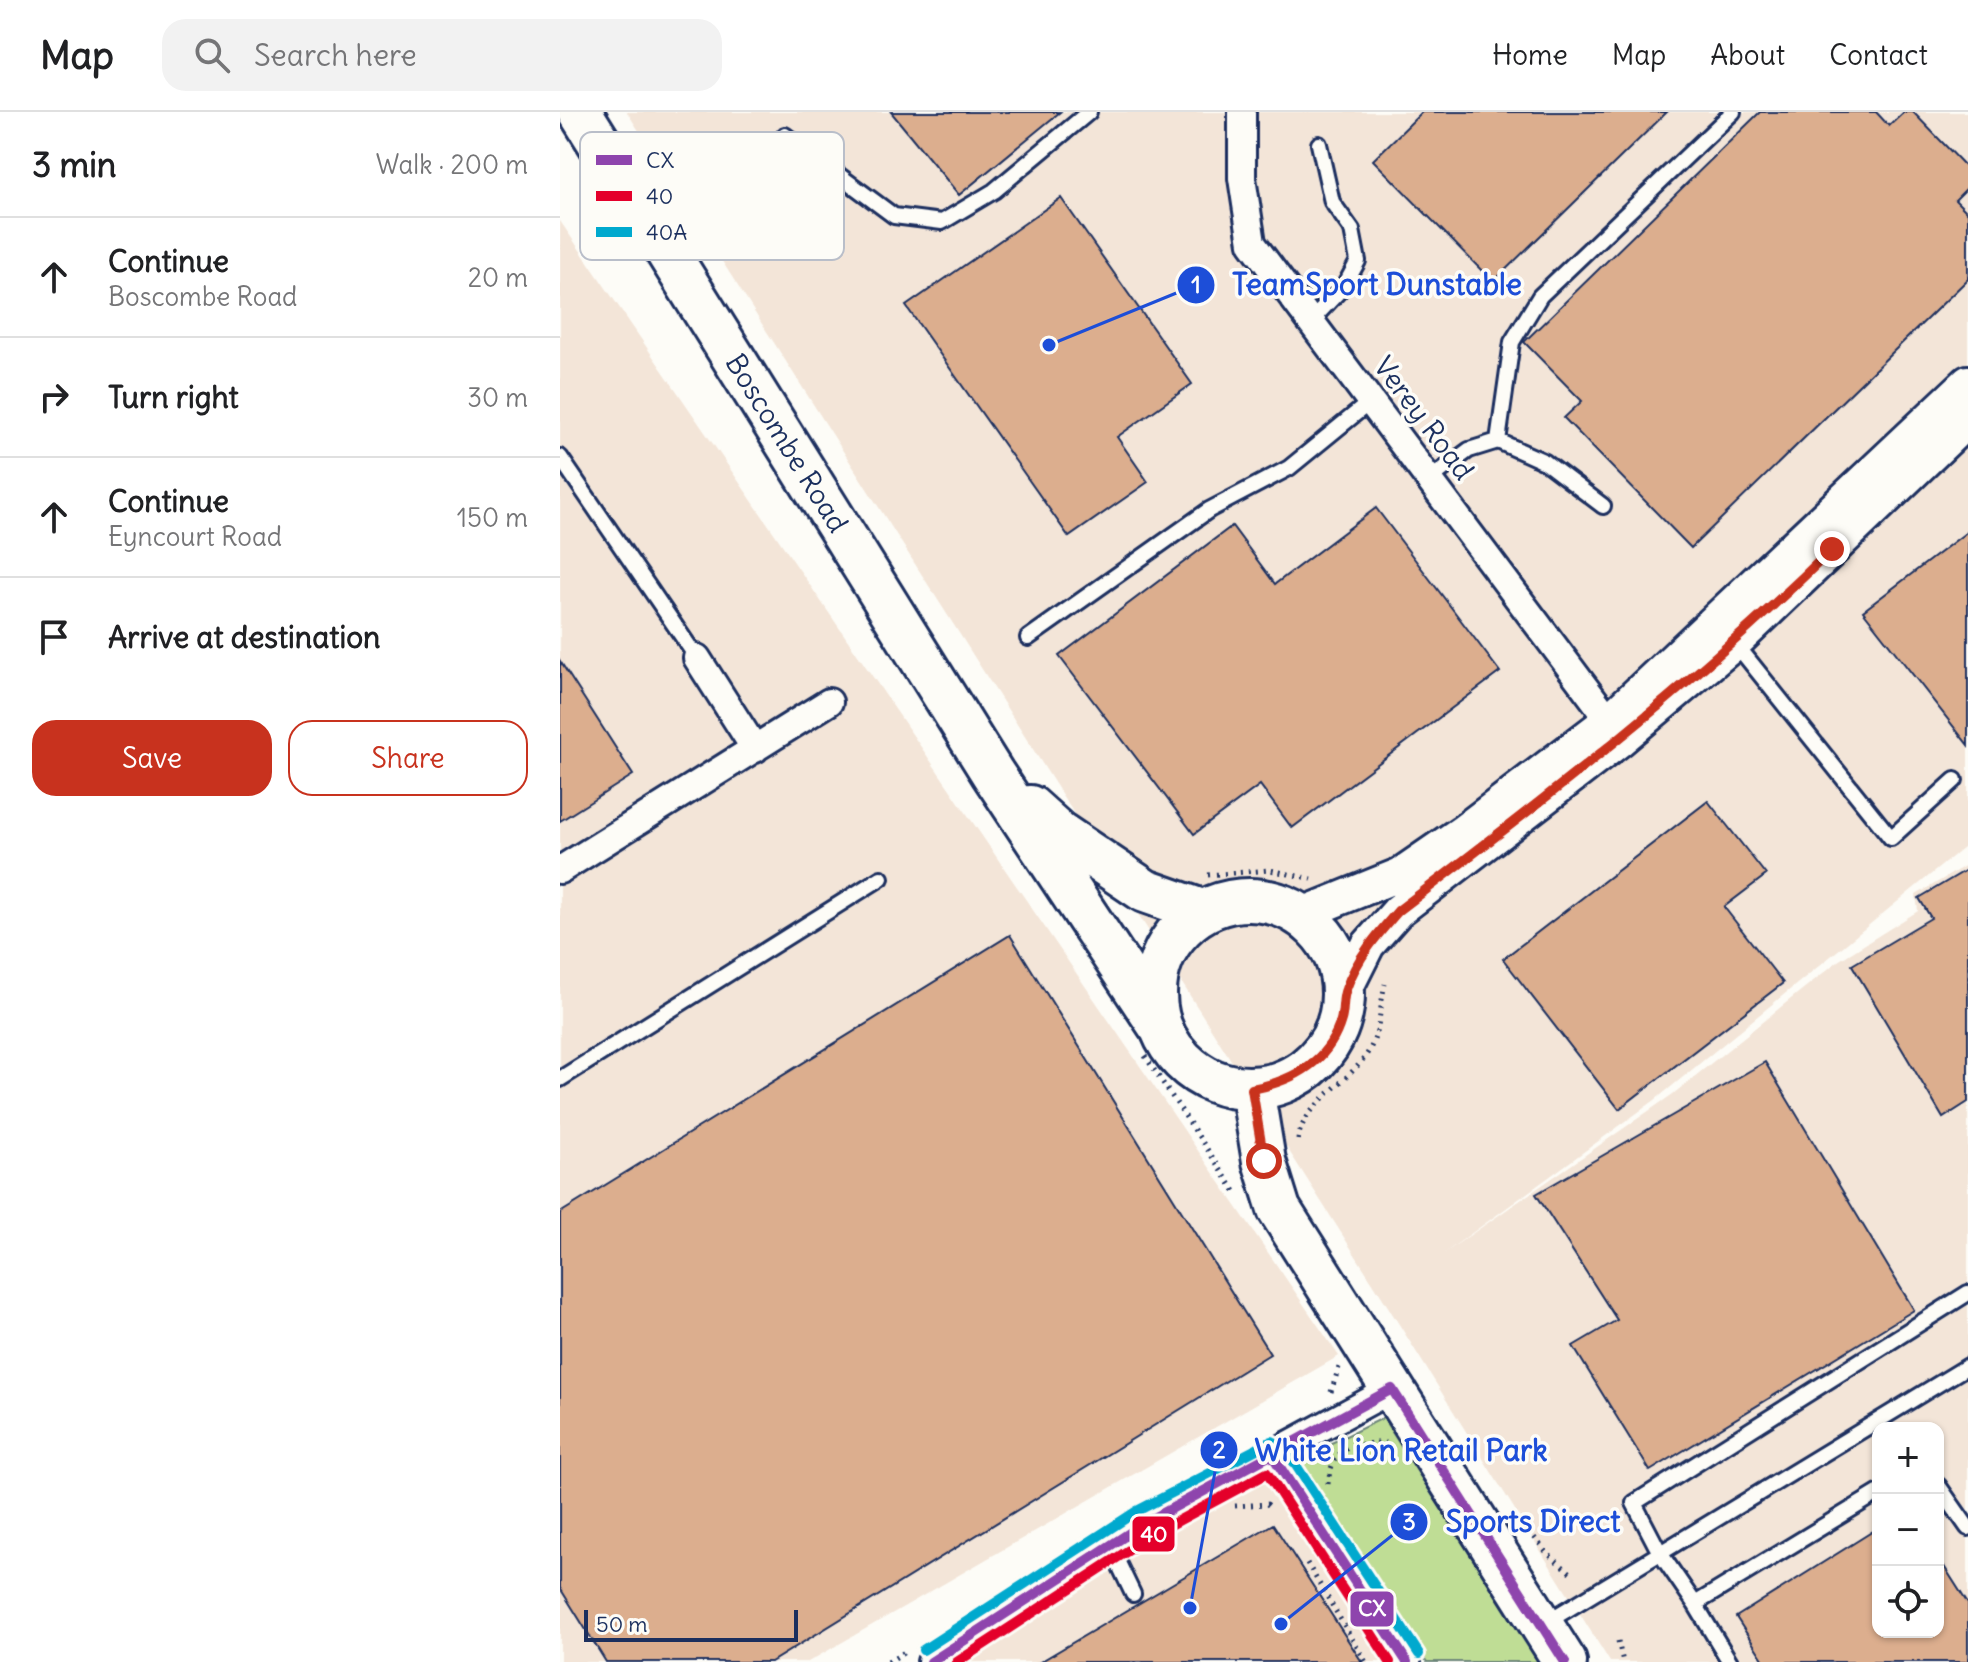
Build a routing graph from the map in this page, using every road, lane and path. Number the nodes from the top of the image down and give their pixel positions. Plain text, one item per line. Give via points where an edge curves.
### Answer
1 (580, 112) edge
2 (1089, 112) edge
3 (1242, 112) edge
4 (1733, 112) edge
5 (592, 132) edge
6 (1319, 144) dead end
7 (844, 179) edge
8 (672, 260) edge
9 (1311, 321) junction
10 (1968, 382) edge
11 (1371, 401) junction
12 (1968, 420) edge
13 (1498, 441) junction
14 (560, 457) edge
15 (1430, 479) junction
16 (1603, 506) dead end
17 (1028, 638) dead end
18 (1735, 643) junction
19 (697, 658) joint
20 (829, 702) dead end
21 (1615, 730) junction
22 (755, 749) junction
23 (993, 774) junction
24 (1955, 780) dead end
25 (560, 870) edge
26 (881, 878) dead end
27 (1201, 893) junction
28 (1310, 898) junction
29 (1387, 971) dead end
30 (1345, 991) junction
31 (1159, 1025) junction
32 (560, 1079) edge
33 (1252, 1089) junction
34 (1297, 1149) dead end
35 (1968, 1293) edge
36 (1968, 1366) edge
37 (1392, 1389) junction
38 (1888, 1414) junction
39 (1894, 1422) edge
40 (1389, 1443) dead end
41 (1272, 1455) junction
42 (1328, 1484) dead end
43 (1876, 1494) edge
44 (1944, 1494) edge
45 (1223, 1506) dead end
46 (1277, 1513) dead end
47 (1968, 1528) edge
48 (1110, 1546) junction
49 (1300, 1551) dead end
50 (1660, 1553) junction
51 (1133, 1594) dead end
52 (1695, 1604) junction
53 (1541, 1625) junction
54 (1618, 1641) dead end
55 (931, 1662) edge
56 (1366, 1662) edge
57 (1407, 1662) edge
58 (1565, 1662) edge
59 (1623, 1662) edge
60 (1730, 1662) edge

1 - 5 main road, Boscombe Road
2 - 7 lane via 994,191 942,222 894,216
3 - 9 street, Verey Road via 1242,178 1252,243
4 - 13 lane via 1540,296 1512,342
6 - 9 lane via 1332,202 1352,230 1358,261 1345,285
8 - 23 main road, Boscombe Road
9 - 11 street, Verey Road
10 - 21 street
11 - 15 street, Verey Road
11 - 17 lane via 1289,468 1209,510
12 - 18 street
13 - 15 lane via 1469,450
13 - 16 lane via 1545,462
14 - 19 lane
15 - 21 street, Verey Road
18 - 21 street
18 - 24 lane via 1891,838
19 - 22 street
20 - 22 street
21 - 28 street via 1401,874
21 - 30 street via 1398,911 1368,945
22 - 25 street
23 - 27 main road, Boscombe Road via 1059,833 1145,891
23 - 31 main road, Boscombe Road
26 - 32 lane
27 - 28 main road via 1270,901
27 - 28 path via 1270,870 1298,874
27 - 31 main road via 1160,960 1154,992
28 - 30 main road via 1339,961
29 - 34 path via 1380,1026 1368,1053 1318,1104 1298,1135
30 - 33 main road via 1341,1020 1328,1047 1308,1069 1282,1083
31 - 33 main road via 1195,1072 1222,1085
33 - 37 main road via 1264,1161 1279,1209
35 - 50 lane via 1634,1503
36 - 38 lane
37 - 41 street
37 - 53 main road
38 - 39 lane
38 - 50 lane
40 - 42 path via 1360,1443 1342,1450 1330,1465
41 - 48 street
41 - 57 street
43 - 52 lane
44 - 47 lane
45 - 46 path via 1267,1504
48 - 51 lane
48 - 55 street
49 - 56 path
50 - 52 lane
50 - 53 lane
52 - 60 lane
53 - 58 main road
54 - 59 path

